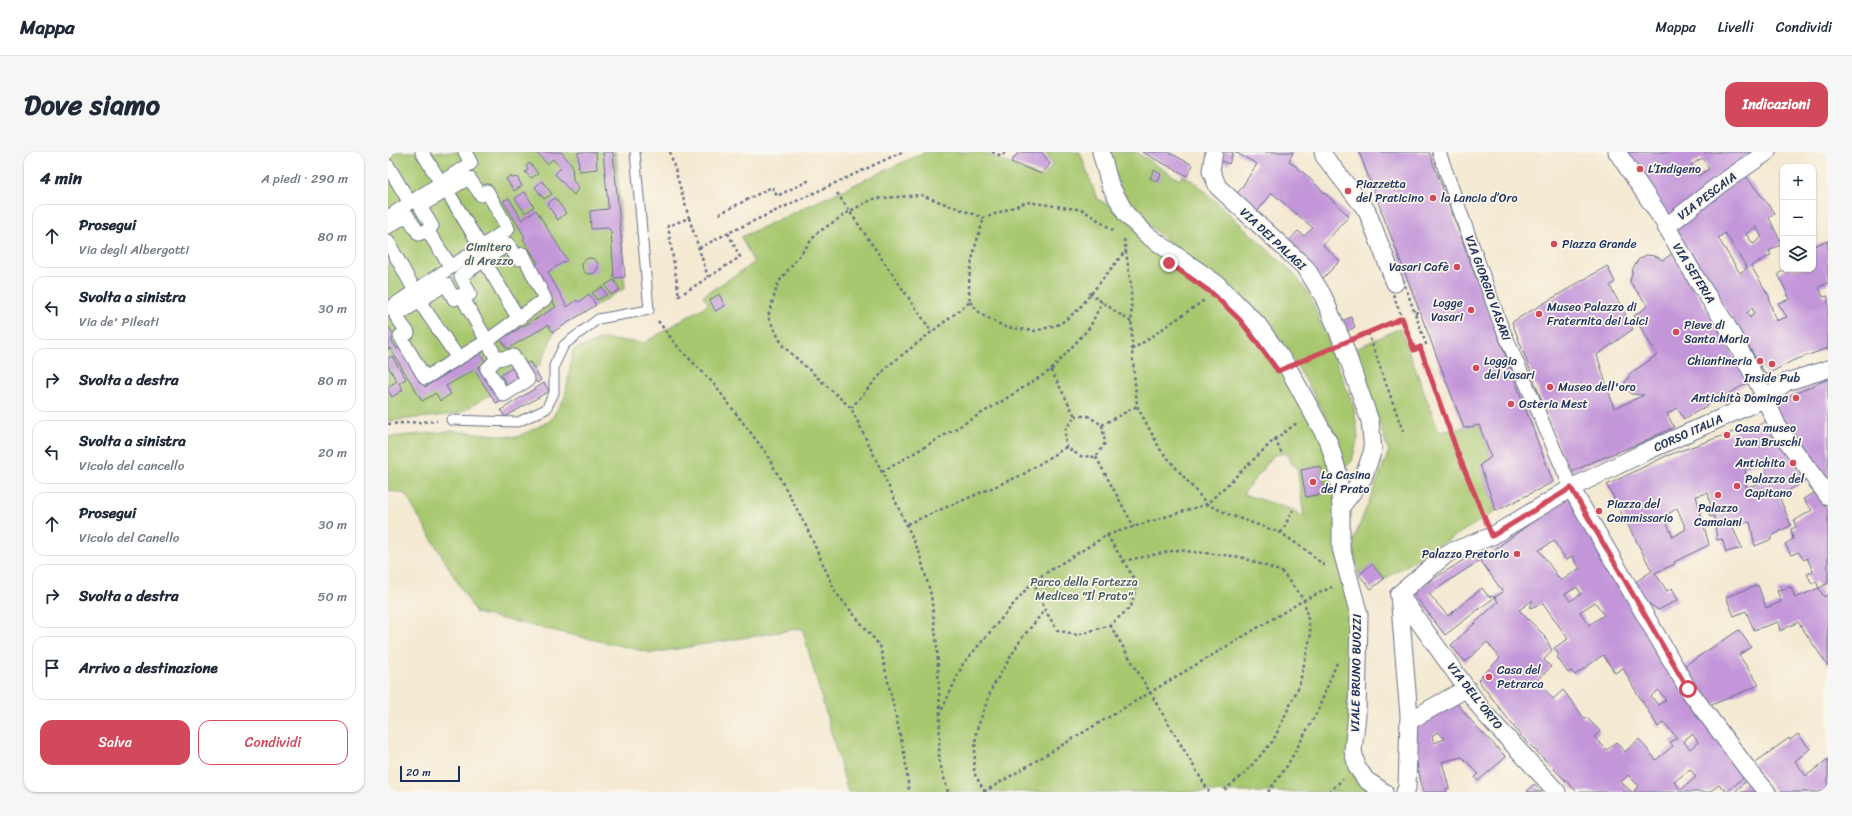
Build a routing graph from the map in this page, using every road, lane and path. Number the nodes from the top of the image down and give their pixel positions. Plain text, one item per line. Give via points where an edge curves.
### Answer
1 (422, 152) edge
2 (465, 152) edge
3 (635, 152) edge
4 (670, 152) edge
5 (902, 152) edge
6 (992, 152) edge
7 (1005, 152) edge
8 (1101, 152) edge
9 (1214, 152) edge
10 (1323, 152) edge
11 (1439, 152) edge
12 (1617, 152) edge
13 (1767, 152) edge
14 (388, 166) edge
15 (810, 180) dead end
16 (444, 187) junction
17 (837, 193) dead end
18 (410, 203) junction
19 (850, 210) junction
20 (719, 214) dead end
21 (388, 217) edge
22 (689, 218) junction
23 (984, 218) junction
24 (388, 227) edge
25 (1666, 227) junction
26 (427, 230) junction
27 (728, 233) junction
28 (1118, 233) dead end
29 (1130, 241) dead end
30 (388, 242) edge
31 (699, 248) junction
32 (1126, 250) junction
33 (482, 254) junction
34 (451, 267) junction
35 (708, 277) junction
36 (1395, 283) dead end
37 (1089, 294) junction
38 (417, 296) junction
39 (1207, 298) dead end
40 (463, 299) junction
41 (970, 302) junction
42 (1102, 302) junction
43 (1411, 304) dead end
44 (388, 309) edge
45 (649, 310) junction
46 (1398, 310) dead end
47 (1420, 311) dead end
48 (1415, 313) junction
49 (518, 318) junction
50 (1402, 318) junction
51 (1131, 322) junction
52 (932, 332) junction
53 (1368, 333) junction
54 (488, 341) junction
55 (1346, 342) junction
56 (1420, 347) junction
57 (1132, 350) junction
58 (458, 358) junction
59 (497, 359) dead end
60 (1287, 366) junction
61 (1828, 369) edge
62 (1051, 370) junction
63 (1766, 398) junction
64 (1137, 406) junction
65 (851, 408) junction
66 (1075, 416) junction
67 (451, 420) joint
68 (1300, 421) dead end
69 (388, 424) edge
70 (1102, 425) junction
71 (1403, 431) dead end
72 (1275, 439) junction
73 (1066, 447) junction
74 (1282, 454) dead end
75 (1096, 457) junction
76 (882, 472) junction
77 (1571, 488) junction
78 (1828, 496) edge
79 (1207, 504) junction
80 (1341, 508) junction
81 (1293, 510) dead end
82 (906, 524) junction
83 (1134, 527) junction
84 (1281, 533) junction
85 (1107, 535) junction
86 (1492, 536) junction
87 (1123, 560) junction
88 (1331, 571) dead end
89 (1033, 581) junction
90 (1336, 585) dead end
91 (1399, 594) junction
92 (1304, 600) junction
93 (1045, 610) junction
94 (1110, 625) junction
95 (1338, 659) dead end
96 (1467, 688) junction
97 (1149, 692) junction
98 (940, 714) junction
99 (1409, 721) junction
100 (909, 792) edge
101 (948, 792) edge
102 (984, 792) edge
103 (1209, 792) edge
104 (1222, 792) edge
105 (1268, 792) edge
106 (1384, 792) edge
107 (1405, 792) edge
108 (1558, 792) edge
109 (1767, 792) edge

1 - 16 street
2 - 16 street via 471,163
3 - 45 lane
4 - 22 path
5 - 27 path
6 - 7 path via 1002,156
8 - 60 street, VIALE BRUNO BUOZZI via 1110,185 1126,214 1147,235 1217,284 1258,326
9 - 55 street, VIA DEI PALAGI via 1211,171 1218,188 1306,268
10 - 36 street via 1368,211
11 - 77 street, VIA GIORGIO VASARI via 1500,322
12 - 25 street, VIA SETERIA
13 - 25 street, VIA PESCAIA via 1719,185
14 - 18 street
15 - 20 path via 777,196 772,187
16 - 18 street
16 - 26 street via 420,206 432,226
16 - 33 street
16 - 33 street via 468,178 481,194 487,191 508,229
17 - 19 path
18 - 21 street
19 - 23 path via 873,199 921,195
19 - 52 path
19 - 65 path via 817,233 778,283 768,317 783,346
22 - 31 path
22 - 35 path via 668,226 679,296
23 - 28 path via 1027,202 1083,210
23 - 41 path via 973,251 968,286
24 - 26 street via 407,215 419,234
25 - 63 street, VIA SETERIA via 1726,324
26 - 34 street
27 - 31 path
27 - 35 path via 740,257
29 - 32 path via 1124,237
30 - 38 street
31 - 35 path
32 - 37 path
32 - 51 path via 1131,285
33 - 34 street
33 - 40 street via 460,276 470,294
33 - 49 street
33 - 49 street via 508,244 518,259 523,254 545,299
34 - 38 street
37 - 41 path via 1078,310 1060,324 1035,331 1005,327 982,315
37 - 42 path
38 - 40 street via 446,284 454,299 460,294
38 - 44 street
38 - 58 street
38 - 58 street via 396,316 408,333 400,336 425,378
39 - 57 path
40 - 54 street
41 - 52 path
42 - 51 path
42 - 62 path via 1090,327
43 - 48 path
45 - 67 lane via 598,319 564,345 554,366 554,393 546,409 518,422
45 - 100 path via 678,347 713,383 766,453 805,524 836,593 880,646 905,758
46 - 50 path
47 - 48 path
48 - 56 path via 1426,344
49 - 54 street
50 - 53 path
50 - 56 path via 1414,350
51 - 57 path
52 - 65 path via 888,366
53 - 55 path
53 - 71 path
54 - 58 street
54 - 59 street
55 - 60 path
55 - 80 street, VIA DEI PALAGI via 1370,421 1372,450 1363,478
56 - 86 path via 1458,454
57 - 64 path
60 - 80 street, VIALE BRUNO BUOZZI via 1329,443 1338,473
61 - 63 street, CORSO ITALIA via 1786,382
62 - 66 path
62 - 76 path
63 - 77 street, CORSO ITALIA
63 - 78 street, VIA SETERIA via 1780,431
64 - 70 path
64 - 79 path via 1160,449
65 - 76 path
66 - 70 path via 1088,416
66 - 73 path via 1065,430
67 - 69 path
68 - 72 path
70 - 75 path via 1106,443
72 - 74 path
72 - 79 path
73 - 75 path via 1080,456
73 - 82 path via 1022,475
75 - 83 path
76 - 82 path
77 - 86 street, CORSO ITALIA
77 - 109 street via 1688,689
79 - 83 path
79 - 84 path
80 - 106 street, VIALE BRUNO BUOZZI via 1341,548 1359,615 1357,714 1353,752 1357,767 1366,780
81 - 84 path
82 - 98 path via 919,552 931,595 937,646
83 - 85 path
84 - 88 path
85 - 87 path
85 - 89 path
86 - 91 street, CORSO ITALIA via 1448,553
87 - 92 path via 1177,550 1241,557 1282,572
87 - 94 path via 1137,583 1131,606
89 - 93 path
89 - 98 path via 963,664
90 - 92 path
91 - 96 street, VIA DELL'ORTO
91 - 99 street
92 - 97 path
92 - 104 path via 1311,634 1299,686 1272,741 1244,774
93 - 94 path via 1057,630 1077,635
93 - 102 path via 1021,639 992,688 976,732 974,773
94 - 97 path
95 - 105 path via 1318,710 1287,766
96 - 99 street
96 - 108 street, VIA DELL'ORTO via 1485,714
97 - 102 path
97 - 103 path
98 - 101 path via 939,760
99 - 107 street

